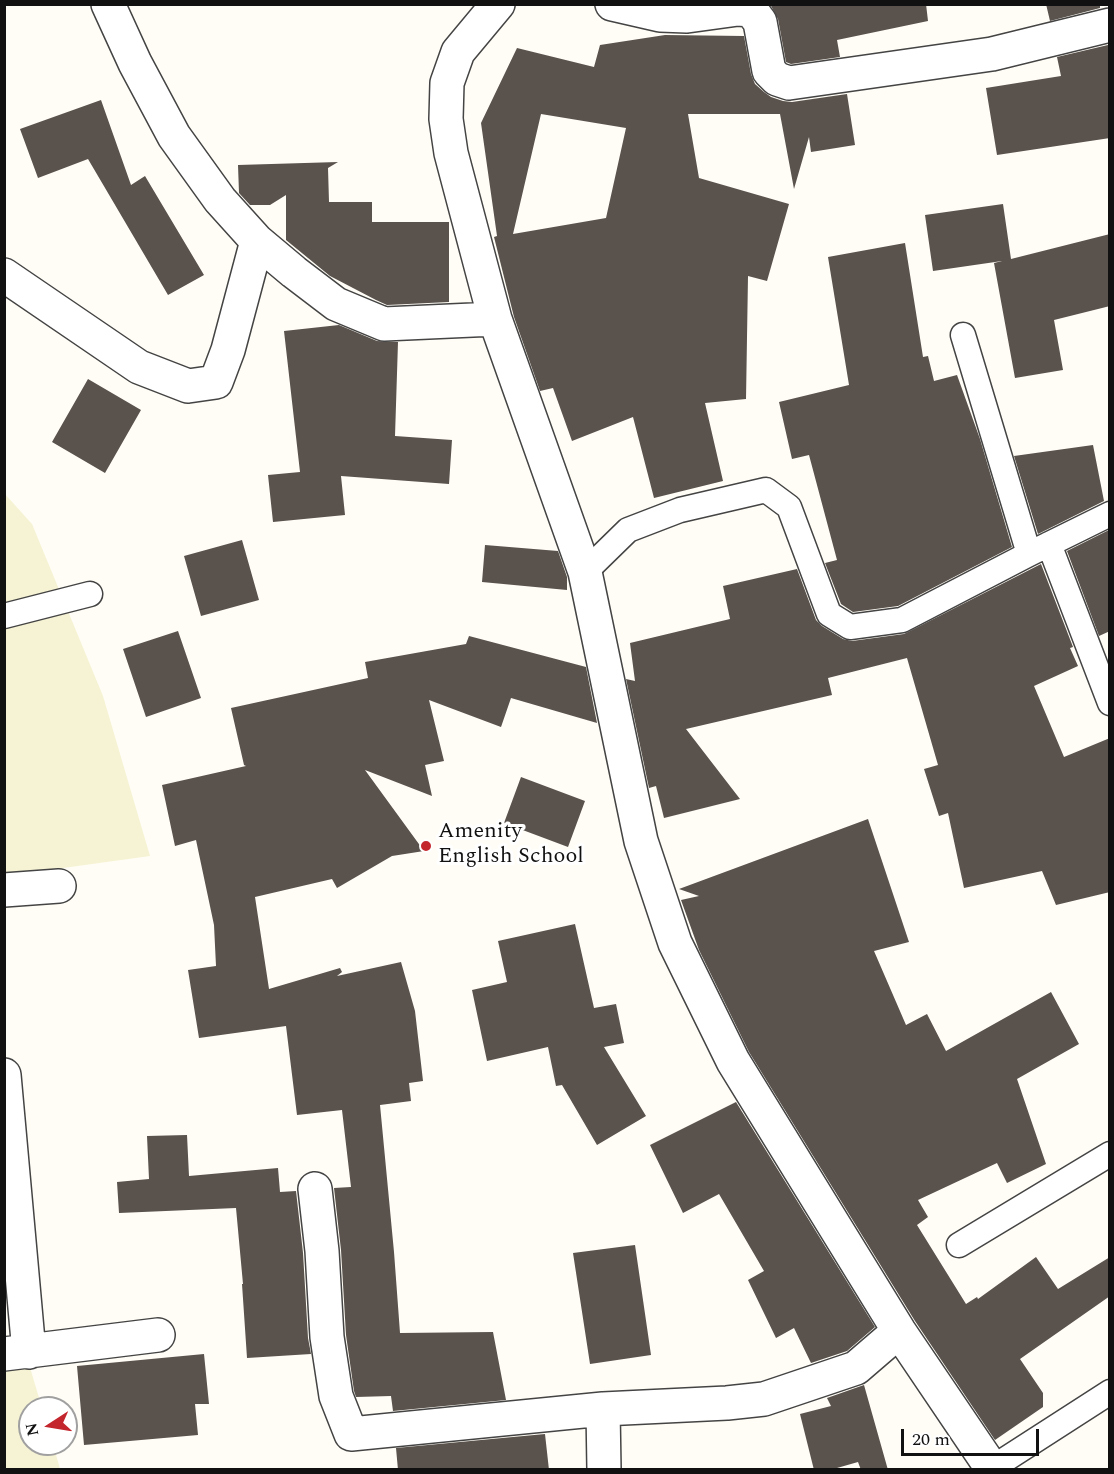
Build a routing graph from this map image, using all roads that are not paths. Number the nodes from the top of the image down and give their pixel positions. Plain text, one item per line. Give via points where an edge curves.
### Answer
1 (108, 4) edge
2 (498, 4) edge
3 (612, 4) edge
4 (1110, 25) edge
5 (257, 241) junction
6 (4, 275) edge
7 (495, 320) junction
8 (963, 336) dead end
9 (1110, 514) edge
10 (1039, 549) junction
11 (585, 572) junction
12 (90, 594) dead end
13 (4, 616) edge
14 (1110, 703) edge
15 (59, 886) dead end
16 (4, 890) edge
17 (4, 1075) edge
18 (1110, 1154) edge
19 (315, 1189) dead end
20 (959, 1245) dead end
21 (899, 1331) junction
22 (158, 1335) dead end
23 (17, 1353) edge
24 (1110, 1392) edge
25 (603, 1409) junction
26 (992, 1469) edge
27 (604, 1470) edge

1 - 5 street via 174,136 220,200
2 - 7 street via 458,52 447,83 446,119 451,153
3 - 4 street via 660,15 751,10 760,22 769,71 789,83 992,54
5 - 6 street via 216,382 188,386 139,367
5 - 7 street via 336,304 384,324
7 - 11 street
8 - 10 lane
9 - 10 lane
10 - 11 lane via 902,620 850,627 829,614 789,507 766,490 680,510 628,530
10 - 14 lane
11 - 21 street via 641,841 675,943 733,1061
12 - 13 lane
15 - 16 street
17 - 23 street
18 - 20 lane
19 - 25 street via 327,1337 336,1396 351,1434
21 - 25 street via 856,1368 764,1399
21 - 26 street
22 - 23 street
24 - 26 lane
25 - 27 street

